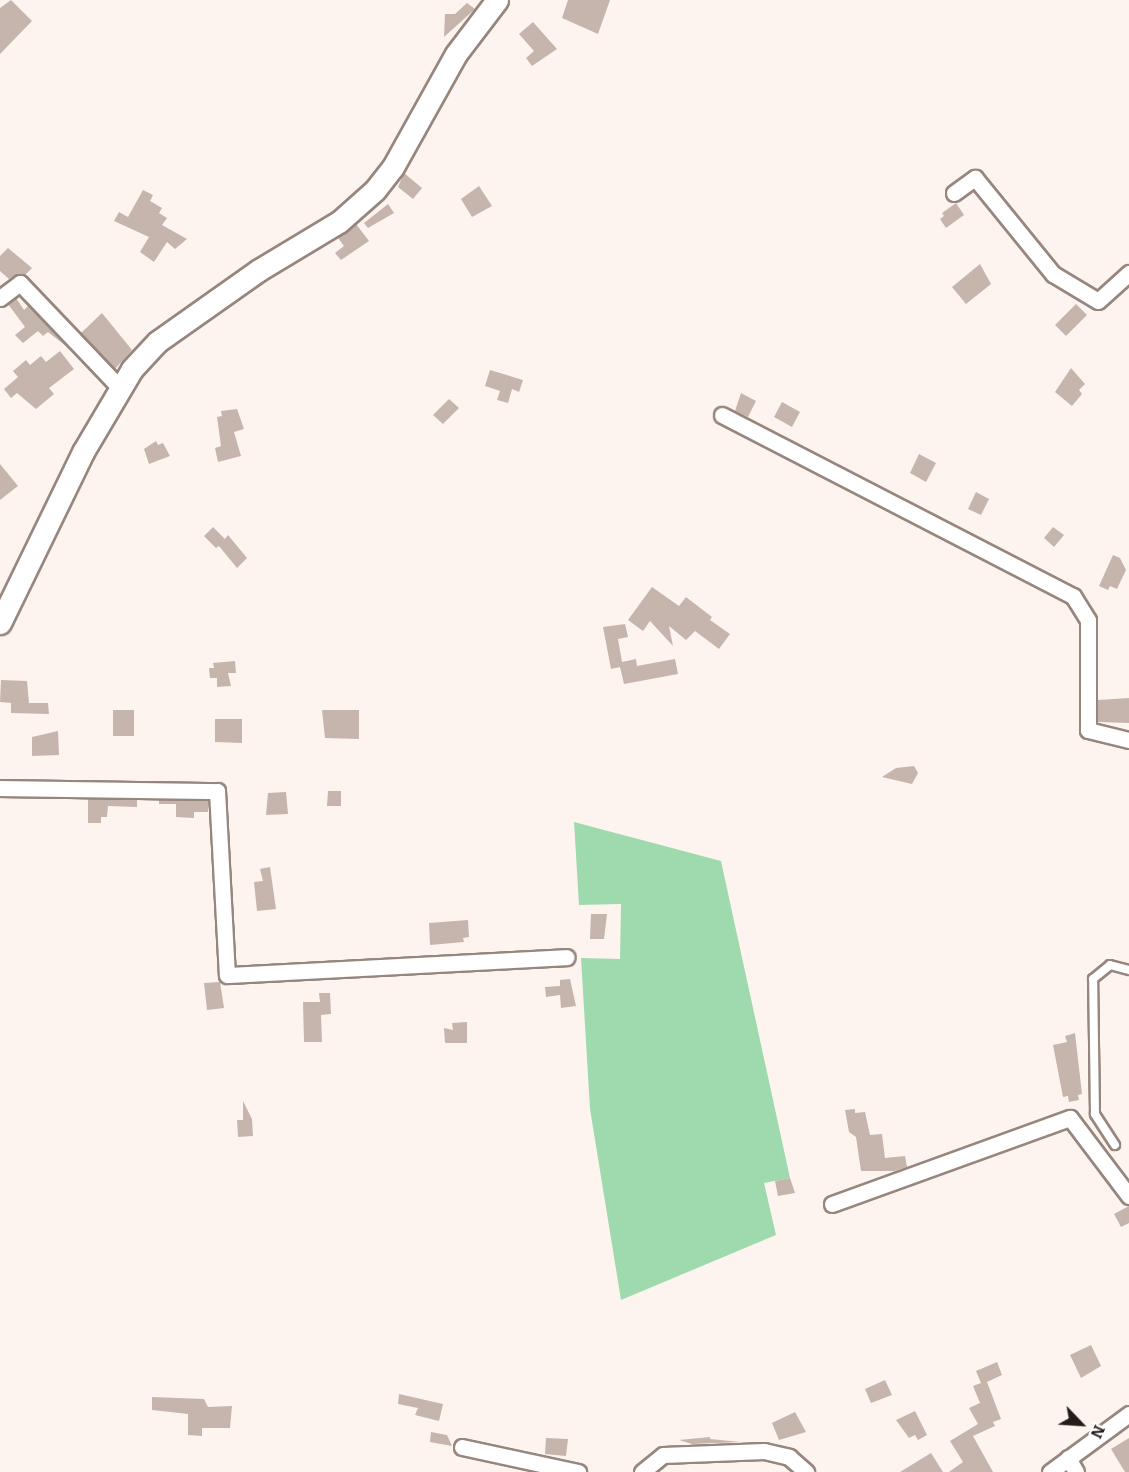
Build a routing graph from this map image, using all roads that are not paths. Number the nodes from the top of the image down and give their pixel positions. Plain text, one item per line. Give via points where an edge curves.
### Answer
1 (497, 0) edge
2 (954, 193) dead end
3 (1129, 273) edge
4 (0, 298) edge
5 (120, 388) junction
6 (722, 415) dead end
7 (0, 624) edge
8 (1129, 740) edge
9 (0, 788) edge
10 (567, 957) dead end
11 (1129, 970) edge
12 (1115, 1145) dead end
13 (1129, 1196) edge
14 (832, 1204) dead end
15 (1129, 1414) edge
16 (462, 1448) dead end
17 (1072, 1465) edge
18 (578, 1472) edge
19 (642, 1472) edge
20 (806, 1472) edge
21 (1050, 1472) edge

1 - 5 main road via 456,54 393,167 375,190 339,222 259,270 157,342
2 - 3 street via 975,178 1053,274 1098,301
4 - 5 street via 20,284
5 - 7 main road via 83,452
6 - 8 street via 1073,596 1088,620 1088,730
9 - 10 street via 217,791 227,975
11 - 12 lane via 1110,965 1093,979 1095,1114
13 - 14 street via 1070,1118
15 - 17 street
16 - 18 street
17 - 21 street
19 - 20 street via 663,1455 764,1451 789,1458

